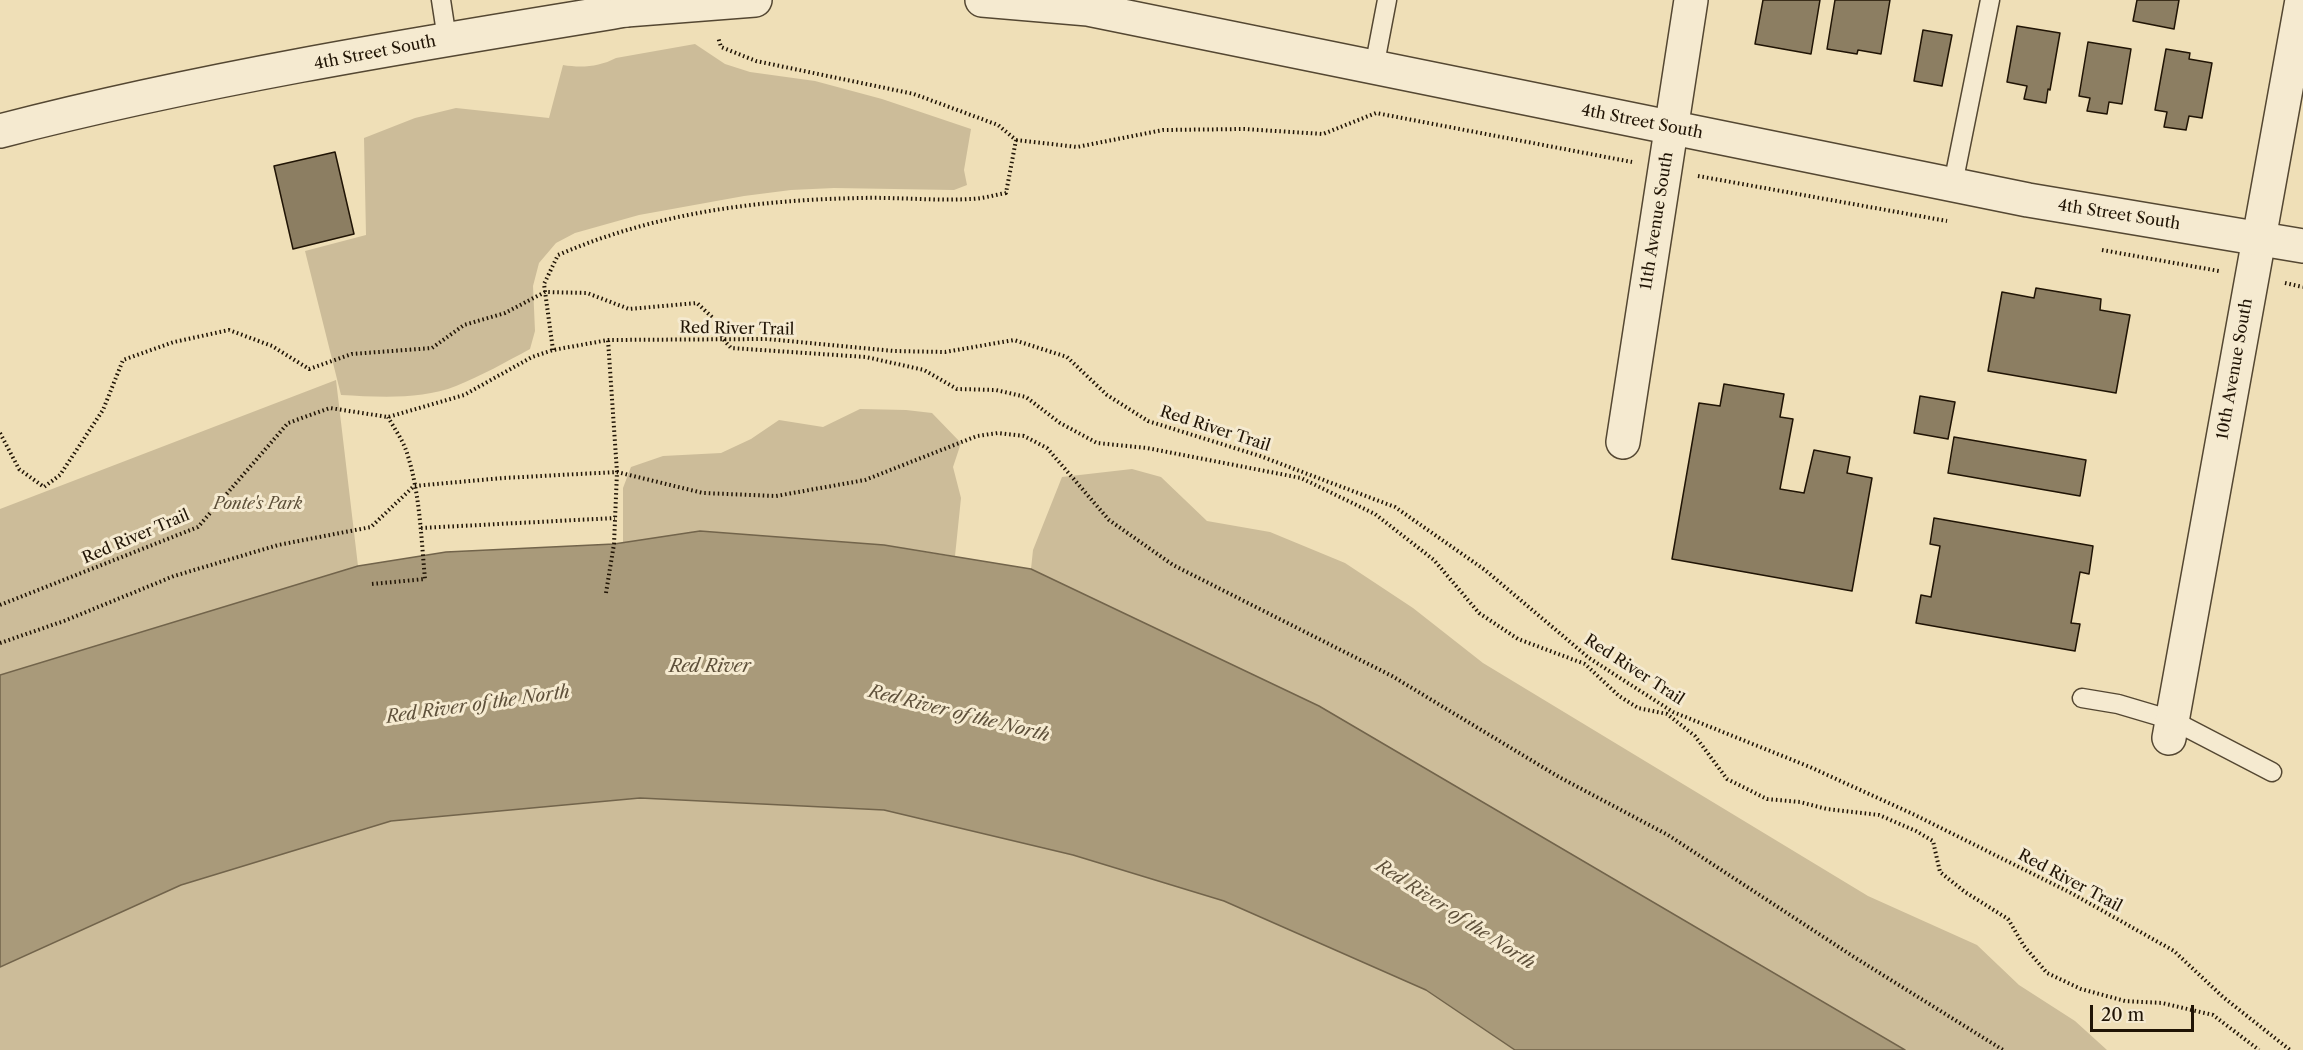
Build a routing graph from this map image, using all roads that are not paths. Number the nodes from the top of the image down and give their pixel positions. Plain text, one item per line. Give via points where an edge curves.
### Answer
1 (441, 0) edge
2 (755, 0) edge
3 (982, 0) edge
4 (1387, 0) edge
5 (1691, 0) edge
6 (1990, 0) edge
7 (2302, 0) edge
8 (1089, 4) edge
9 (626, 5) edge
10 (447, 39) junction
11 (1374, 68) junction
12 (1671, 128) junction
13 (0, 131) edge
14 (1953, 184) junction
15 (2258, 238) junction
16 (2303, 246) edge
17 (1623, 442) dead end
18 (2082, 698) dead end
19 (2170, 729) junction
20 (2272, 772) dead end

1 - 10 lane
2 - 9 street, 4th Street South
3 - 8 street, 4th Street South
4 - 11 lane
5 - 12 street, 11th Avenue South
6 - 14 lane
7 - 15 street, 10th Avenue South
8 - 11 street, 4th Street South
9 - 10 street, 4th Street South
10 - 13 street, 4th Street South via 104,104
11 - 12 street, 4th Street South
12 - 14 street, 4th Street South
12 - 17 street, 11th Avenue South
14 - 15 street, 4th Street South
15 - 16 street, 4th Street South
15 - 19 street, 10th Avenue South
18 - 19 lane via 2118,704
19 - 20 lane

